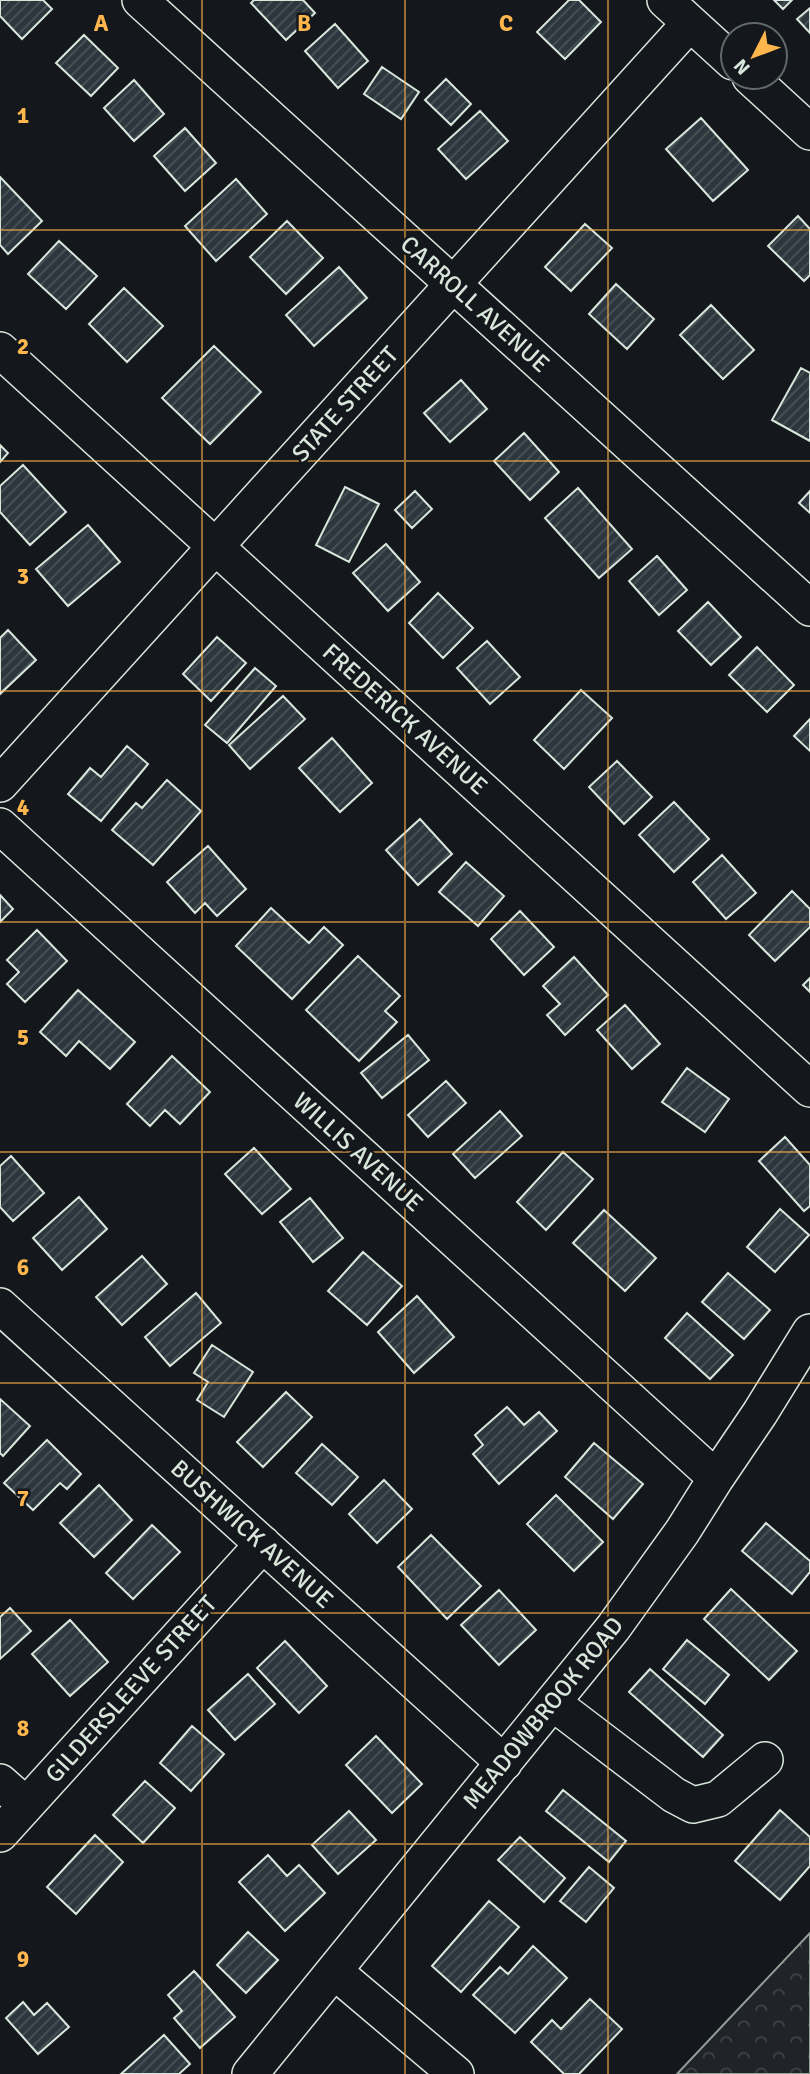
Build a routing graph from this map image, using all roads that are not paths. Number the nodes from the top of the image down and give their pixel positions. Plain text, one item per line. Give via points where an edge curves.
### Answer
1 (140, 0) edge
2 (677, 11) edge
3 (719, 49) edge
4 (765, 91) edge
5 (810, 132) edge
6 (453, 284) junction
7 (0, 350) edge
8 (216, 546) junction
9 (810, 608) edge
10 (0, 784) edge
11 (0, 825) edge
12 (810, 1088) edge
13 (0, 1306) edge
14 (810, 1332) edge
15 (716, 1478) junction
16 (262, 1544) junction
17 (552, 1703) junction
18 (765, 1759) dead end
19 (504, 1763) junction
20 (0, 1782) edge
21 (26, 1805) junction
22 (0, 1834) edge
23 (334, 1972) junction
24 (250, 2074) edge
25 (456, 2074) edge

1 - 6 street, CARROLL AVENUE
2 - 3 street
2 - 6 street, STATE STREET
4 - 5 street
6 - 8 street, STATE STREET
6 - 9 street, CARROLL AVENUE
7 - 8 street, FREDERICK AVENUE
8 - 10 street, STATE STREET
8 - 12 street, FREDERICK AVENUE
11 - 15 street, WILLIS AVENUE
13 - 16 street, BUSHWICK AVENUE
14 - 15 street, MEADOWBROOK ROAD
15 - 17 street, MEADOWBROOK ROAD via 613,1628
16 - 19 street, BUSHWICK AVENUE
16 - 21 street, GILDERSLEEVE STREET
17 - 18 street via 674,1796 693,1805 718,1799
17 - 19 street, MEADOWBROOK ROAD
19 - 23 street, MEADOWBROOK ROAD
20 - 21 street
21 - 22 street, GILDERSLEEVE STREET
23 - 24 street, MEADOWBROOK ROAD
23 - 25 street

